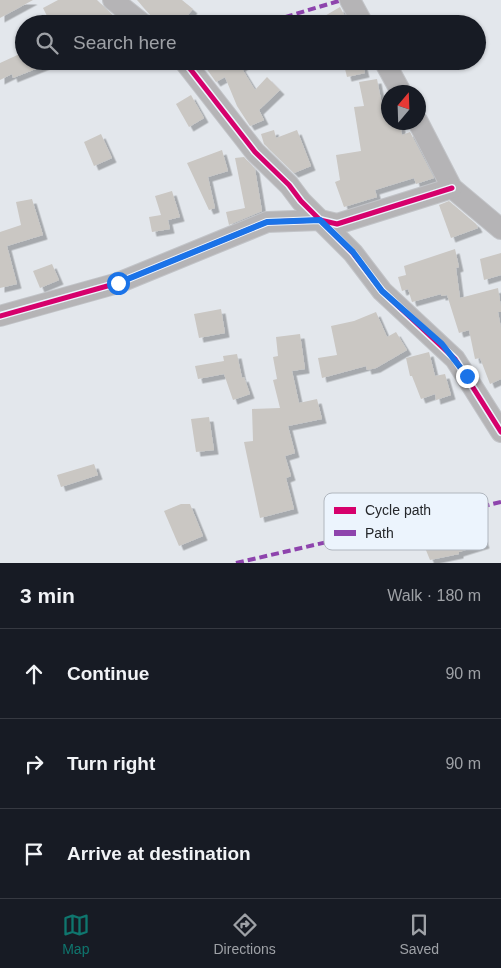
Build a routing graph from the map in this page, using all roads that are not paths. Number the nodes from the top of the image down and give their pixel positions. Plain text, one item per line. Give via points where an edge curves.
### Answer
1 (113, 0) edge
2 (350, 0) edge
3 (132, 15) edge
4 (358, 15) edge
5 (191, 70) edge
6 (389, 70) edge
7 (398, 85) edge
8 (422, 130) edge
9 (452, 188) junction
10 (320, 220) junction
11 (501, 229) edge
12 (0, 316) edge
13 (501, 432) edge

1 - 3 street
2 - 4 street
5 - 10 street via 255,152 293,188
6 - 7 street
8 - 9 street
9 - 10 street via 337,224
9 - 11 street
10 - 12 street via 267,222 118,283
10 - 13 street via 353,252 382,291 455,359

